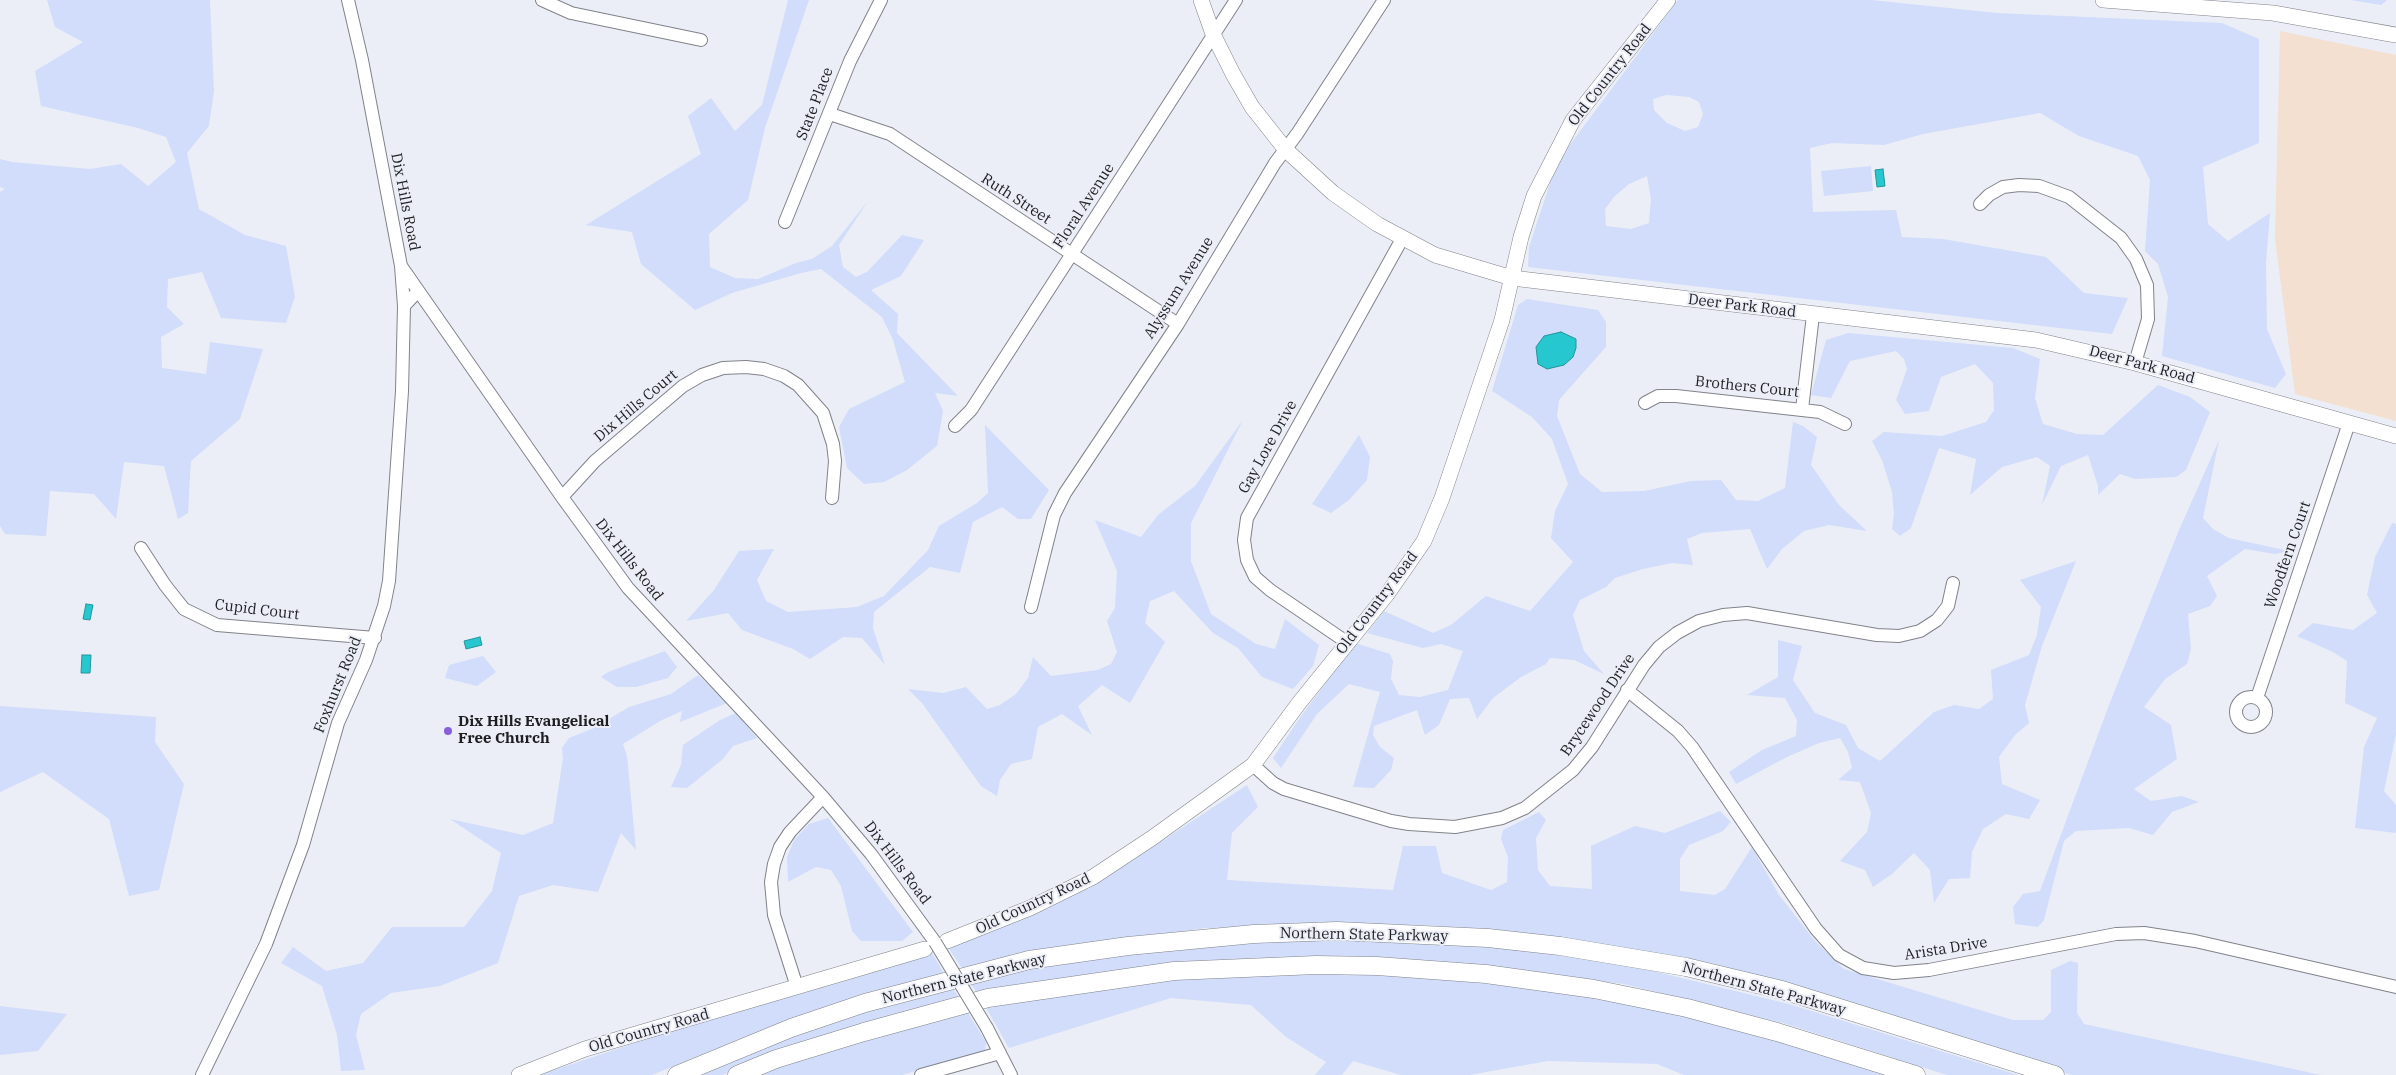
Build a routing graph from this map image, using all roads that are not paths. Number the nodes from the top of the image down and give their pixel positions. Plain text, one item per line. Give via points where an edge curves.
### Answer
1 (348, 0) edge
2 (542, 0) edge
3 (881, 0) edge
4 (1201, 0) edge
5 (1236, 0) edge
6 (1384, 0) edge
7 (1668, 0) edge
8 (2103, 0) edge
9 (1213, 34) junction
10 (2396, 35) edge
11 (701, 40) dead end
12 (830, 114) junction
13 (1286, 150) junction
14 (1980, 204) dead end
15 (785, 222) dead end
16 (1402, 239) junction
17 (1072, 255) junction
18 (401, 266) junction
19 (1512, 278) junction
20 (418, 291) junction
21 (404, 306) junction
22 (1813, 314) junction
23 (1178, 324) junction
24 (2135, 363) junction
25 (1645, 403) dead end
26 (1802, 409) junction
27 (2349, 423) junction
28 (1845, 424) dead end
29 (955, 426) dead end
30 (2396, 436) edge
31 (562, 497) junction
32 (832, 498) dead end
33 (141, 548) dead end
34 (1953, 583) dead end
35 (1031, 607) dead end
36 (375, 638) junction
37 (1348, 643) junction
38 (1627, 690) junction
39 (2257, 698) dead end
40 (1253, 765) junction
41 (823, 797) junction
42 (947, 941) dead end
43 (925, 948) dead end
44 (797, 987) junction
45 (2396, 987) edge
46 (1000, 1053) junction
47 (202, 1075) edge
48 (519, 1075) edge
49 (677, 1075) edge
50 (737, 1075) edge
51 (921, 1075) edge
52 (1011, 1075) edge
53 (1916, 1075) edge
54 (2055, 1075) edge

1 - 18 street, Dix Hills Road
2 - 11 street via 571,13
3 - 12 street, State Place via 850,61
4 - 9 main road, Deer Park Road
5 - 9 street, Floral Avenue
6 - 13 street, Alyssum Avenue
7 - 19 main road, Old Country Road via 1569,127 1534,196 1522,231
8 - 10 main road via 2273,13
9 - 13 main road, Deer Park Road via 1249,100
9 - 17 street, Floral Avenue
12 - 15 street, State Place
12 - 17 street, Ruth Street via 890,134
13 - 16 main road, Deer Park Road via 1333,193
13 - 23 street, Alyssum Avenue
14 - 24 street via 2003,187 2019,184 2039,186 2069,196 2121,238 2136,259 2147,285 2148,319
16 - 19 main road, Deer Park Road via 1436,256
16 - 37 street, Gay Lore Drive via 1247,518 1244,540 1247,560 1255,577
17 - 23 street, Ruth Street
17 - 29 street, Floral Avenue via 971,410
18 - 20 street, Dix Hills Road
18 - 21 street, Foxhurst Road
19 - 22 main road, Deer Park Road
19 - 37 main road, Old Country Road via 1477,398 1424,541 1388,594
20 - 21 street
20 - 31 street, Dix Hills Road
21 - 36 street, Foxhurst Road via 402,391 389,581
22 - 24 main road, Deer Park Road via 2036,340
22 - 26 street
23 - 35 street, Alyssum Avenue via 1065,493 1054,515
24 - 27 main road, Deer Park Road
25 - 26 street, Brothers Court via 1658,396 1676,396
26 - 28 street, Brothers Court via 1820,412
27 - 30 main road, Deer Park Road
27 - 39 street, Woodfern Court
31 - 32 street, Dix Hills Court via 595,461 682,386 723,368 746,367 784,376 798,385 823,413 836,462
31 - 41 street, Dix Hills Road via 640,603
33 - 36 street, Cupid Court via 184,609 217,625
34 - 38 street, Brycewood Drive via 1948,606 1937,620 1920,631 1899,636 1747,613 1699,622 1659,647
36 - 47 street, Foxhurst Road via 338,723 303,845 266,944
37 - 40 main road, Old Country Road
38 - 40 street, Brycewood Drive via 1592,747 1573,770 1526,808 1480,824 1436,827 1391,820 1284,788 1273,783
38 - 45 street, Arista Drive via 1672,725 1692,747 1816,929 1839,955 1863,968 1894,973 1929,970 2116,934 2144,934 2195,941
40 - 42 main road, Old Country Road via 1092,877 1030,908
41 - 44 street via 790,832 774,864 774,915
41 - 46 street, Dix Hills Road, bridge via 915,913
43 - 44 main road, Old Country Road
44 - 48 main road, Old Country Road via 585,1049
46 - 51 street
46 - 52 street, Dix Hills Road
49 - 54 highway, Northern State Parkway via 791,1028 865,1003 1029,960 1128,946 1254,934 1337,931 1488,938 1560,946 1686,967 1782,990
50 - 53 highway, Northern State Parkway via 776,1059 864,1032 988,998 1174,971 1316,966 1377,966 1476,974 1594,989 1686,1008 1777,1032

